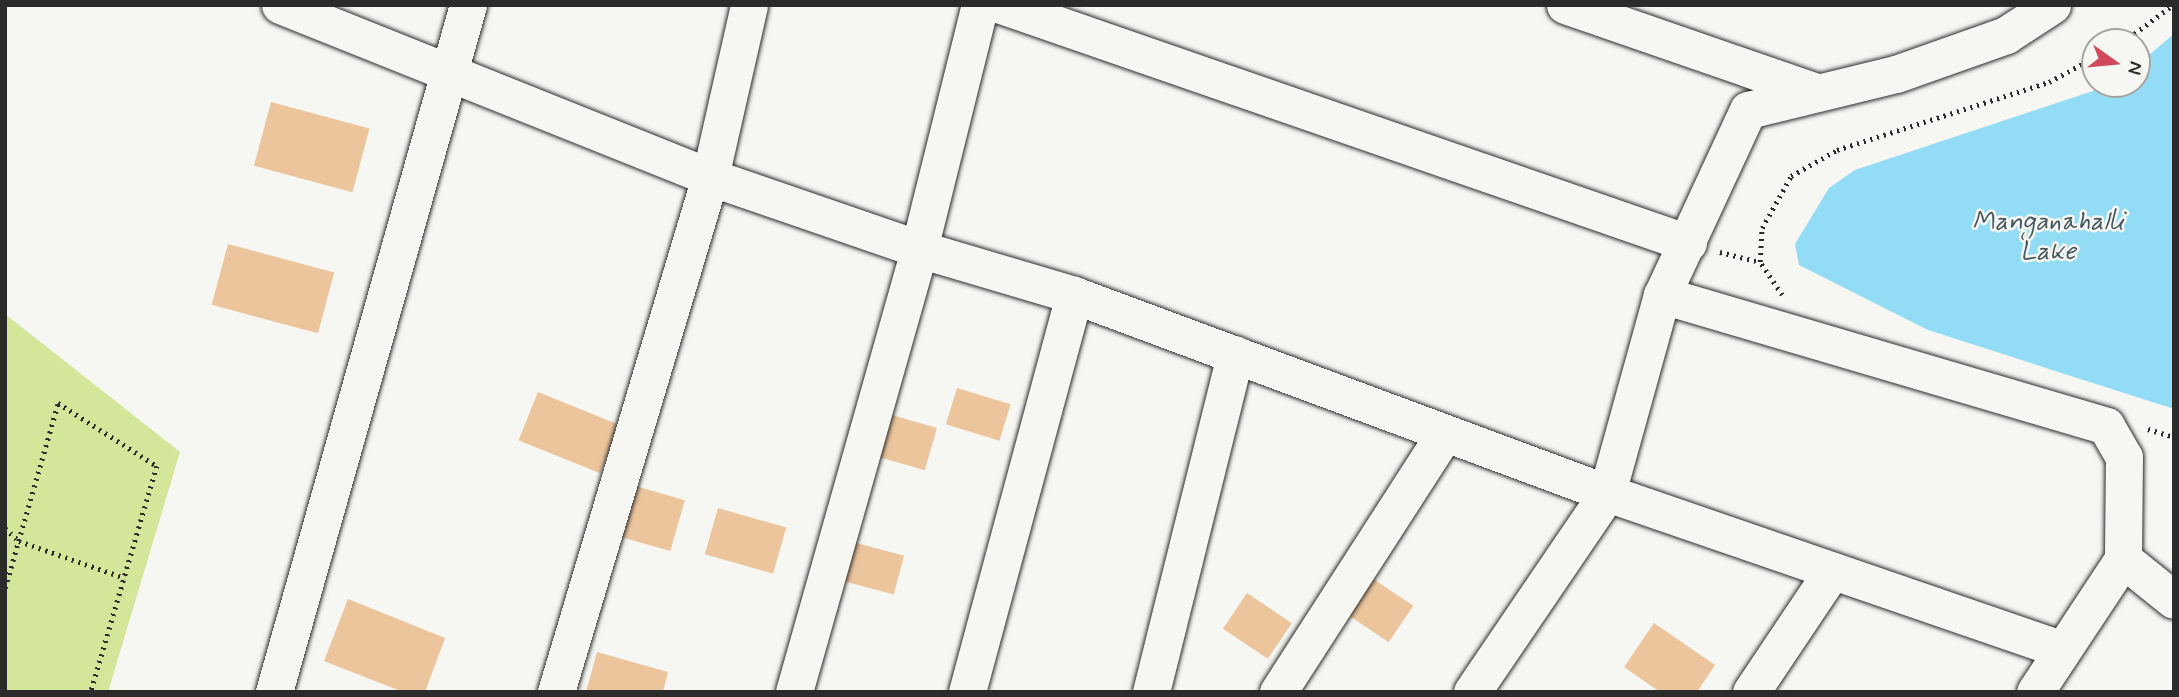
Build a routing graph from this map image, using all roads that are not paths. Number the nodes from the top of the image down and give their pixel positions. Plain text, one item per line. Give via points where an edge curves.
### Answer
1 (280, 5) edge
2 (468, 5) edge
3 (749, 5) edge
4 (980, 5) edge
5 (1001, 5) edge
6 (1566, 5) edge
7 (2052, 5) edge
8 (449, 76) junction
9 (1814, 91) junction
10 (710, 177) junction
11 (1688, 243) junction
12 (919, 249) junction
13 (1074, 295) junction
14 (1662, 295) junction
15 (1235, 355) junction
16 (1445, 433) junction
17 (1607, 493) junction
18 (2123, 559) junction
19 (1832, 571) junction
20 (2174, 600) edge
21 (2053, 677) edge
22 (274, 692) edge
23 (556, 692) edge
24 (794, 692) edge
25 (967, 692) edge
26 (1151, 692) edge
27 (1278, 692) edge
28 (1472, 692) edge
29 (1751, 692) edge

1 - 8 street
2 - 8 street
3 - 10 street
4 - 12 street
5 - 11 street
6 - 9 street
7 - 9 street via 1994,40 1896,74
8 - 10 street
8 - 22 street
9 - 11 street via 1748,110
10 - 12 street
10 - 23 street
11 - 14 street
12 - 13 street
12 - 24 street
13 - 15 street
13 - 25 street
14 - 17 street
14 - 18 street via 2106,426 2124,457
15 - 16 street
15 - 26 street
16 - 17 street
16 - 27 street
17 - 19 street
17 - 28 street
18 - 20 street
18 - 21 street
19 - 21 street
19 - 29 street

